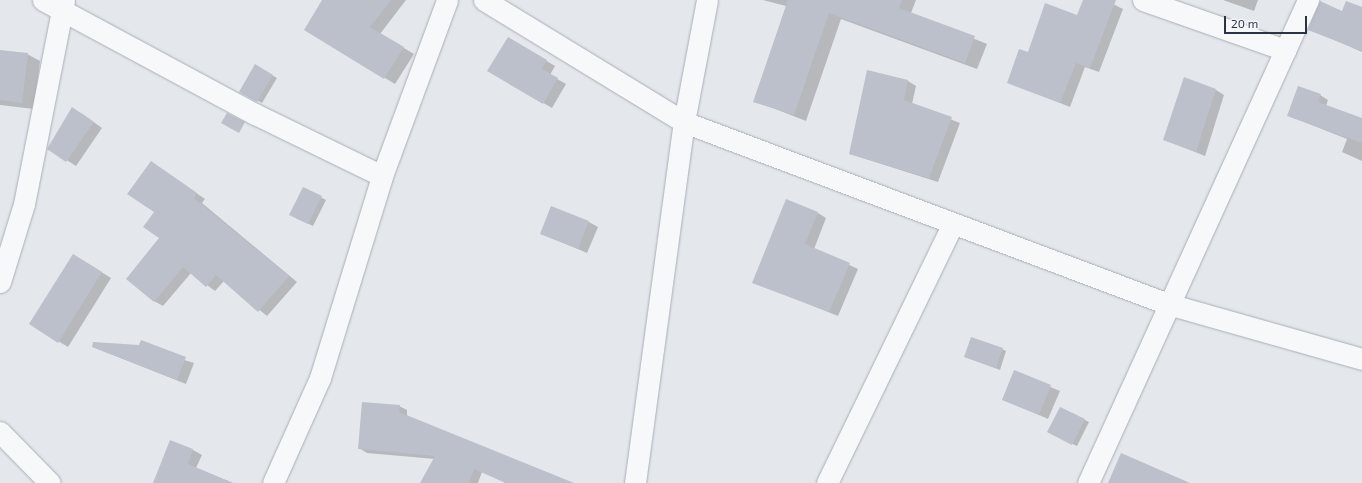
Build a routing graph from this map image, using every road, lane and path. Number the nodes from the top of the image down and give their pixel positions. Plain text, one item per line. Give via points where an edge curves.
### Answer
1 (43, 0) edge
2 (447, 0) edge
3 (484, 0) edge
4 (707, 0) edge
5 (1143, 0) edge
6 (1308, 0) edge
7 (63, 6) edge
8 (1285, 50) junction
9 (684, 122) junction
10 (382, 176) junction
11 (952, 225) junction
12 (0, 282) edge
13 (1168, 304) junction
14 (1362, 359) edge
15 (0, 432) edge
16 (50, 483) edge
17 (274, 483) edge
18 (635, 483) edge
19 (827, 483) edge
20 (1088, 483) edge

1 - 7 street
2 - 10 street
3 - 9 street
4 - 9 street
5 - 8 street
6 - 8 street
7 - 10 street
7 - 12 street via 24,204
8 - 13 street
9 - 11 street
9 - 18 street
10 - 17 street via 320,378
11 - 13 street
11 - 19 street
13 - 14 street
13 - 20 street
15 - 16 street

